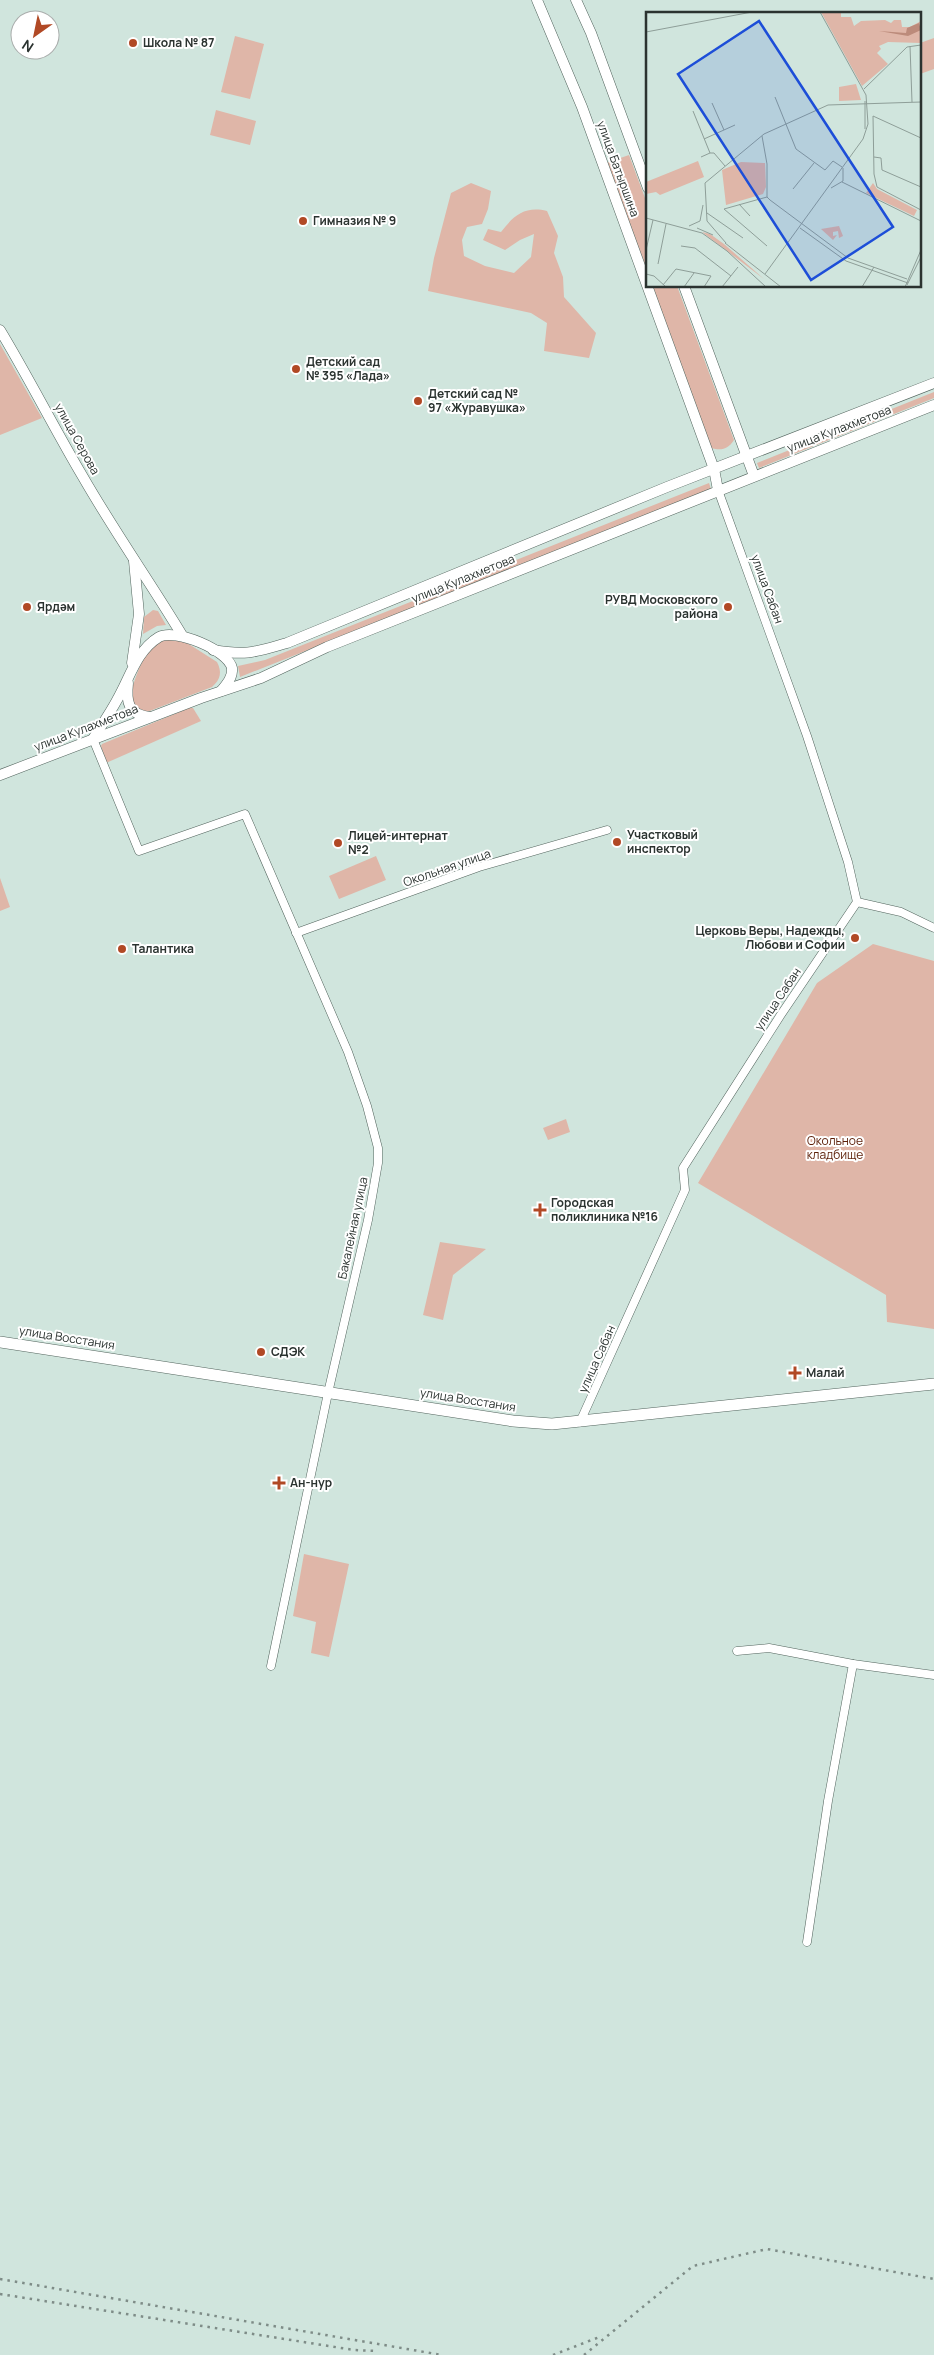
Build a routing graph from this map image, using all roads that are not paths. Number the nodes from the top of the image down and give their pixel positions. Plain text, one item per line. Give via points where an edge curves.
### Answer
1 (537, 0) edge
2 (576, 0) edge
3 (646, 183) edge
4 (646, 283) edge
5 (648, 288) edge
6 (685, 288) edge
7 (0, 330) edge
8 (934, 383) edge
9 (934, 405) edge
10 (747, 456) junction
11 (714, 469) junction
12 (754, 476) junction
13 (718, 490) junction
14 (134, 560) junction
15 (182, 635) junction
16 (213, 650) junction
17 (130, 674) junction
18 (221, 691) junction
19 (150, 717) junction
20 (92, 739) junction
21 (0, 775) edge
22 (607, 830) dead end
23 (857, 902) junction
24 (934, 928) edge
25 (296, 933) junction
26 (0, 1342) edge
27 (934, 1384) edge
28 (328, 1392) junction
29 (580, 1422) junction
30 (737, 1651) dead end
31 (853, 1664) junction
32 (271, 1666) dead end
33 (934, 1675) edge
34 (807, 1942) dead end

1 - 4 main road, улица Батыршина via 582,107
2 - 3 main road, улица Батыршина via 591,32
5 - 11 main road, улица Батыршина
6 - 10 main road
7 - 14 main road, улица Серова via 82,476
8 - 10 main road, улица Кулахметова
9 - 12 main road, улица Кулахметова
10 - 11 main road, улица Кулахметова
10 - 12 main road
11 - 13 main road, улица Батыршина
11 - 16 main road, улица Кулахметова via 288,643 254,653
12 - 13 main road, улица Кулахметова
13 - 18 main road, улица Кулахметова via 327,647 261,678
13 - 23 street, улица Сабан via 807,736 848,862
14 - 15 main road, улица Серова
14 - 17 main road, улица Серова via 139,614
15 - 16 main road
15 - 17 main road via 162,636 149,644
16 - 18 main road via 228,660 232,669
17 - 19 main road via 127,695 132,711 139,716
17 - 20 main road
18 - 19 main road, улица Кулахметова
19 - 20 main road, улица Кулахметова
20 - 21 main road, улица Кулахметова
20 - 25 street, Бакалейная улица via 139,851 245,814
22 - 25 street, Окольная улица via 479,867
23 - 24 street via 900,912
23 - 29 street, улица Сабан via 683,1168 685,1190
25 - 28 street, Бакалейная улица via 354,1069 378,1148 368,1220
26 - 28 main road, улица Восстания
27 - 29 main road, улица Восстания
28 - 29 main road, улица Восстания via 513,1422
28 - 32 street, Бакалейная улица
30 - 31 street via 769,1648
31 - 33 street
31 - 34 street

